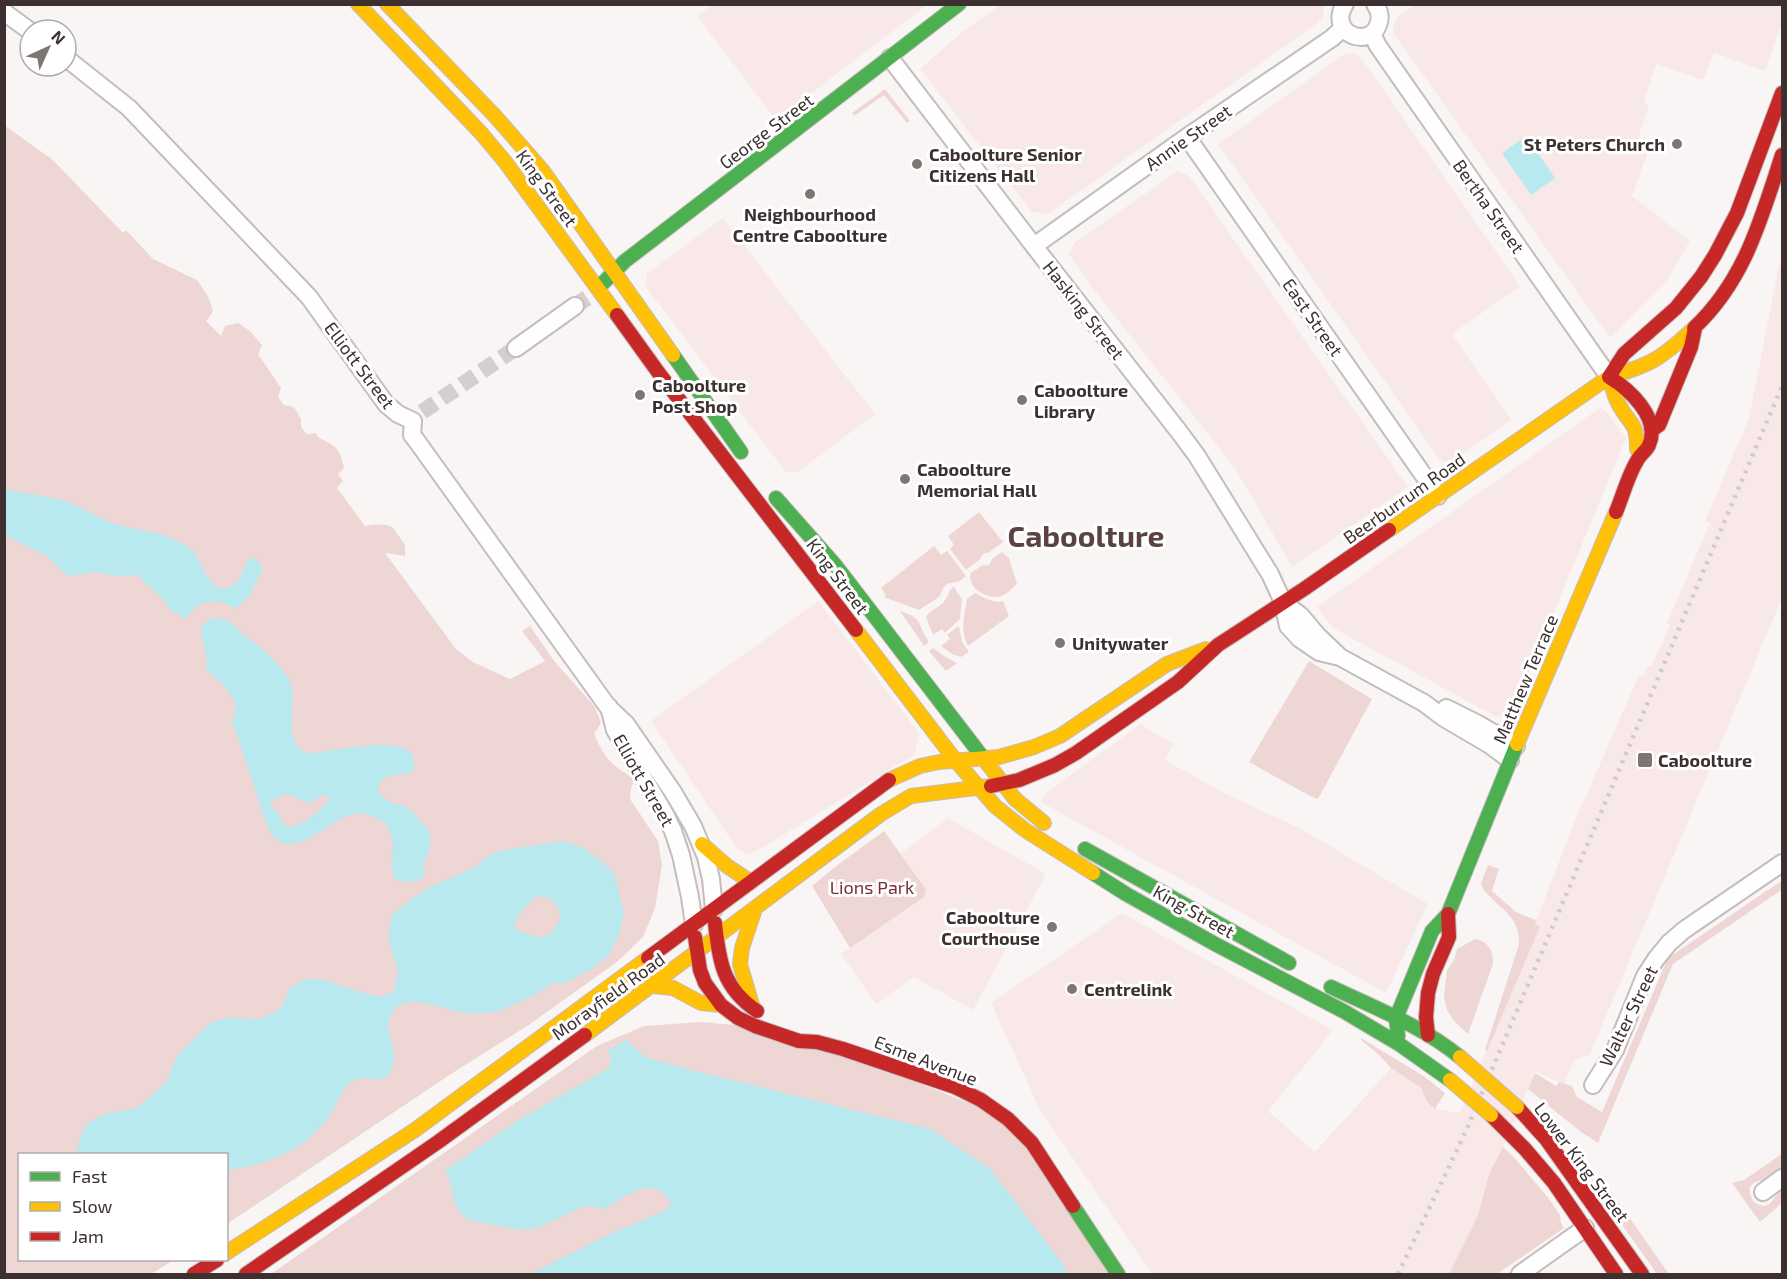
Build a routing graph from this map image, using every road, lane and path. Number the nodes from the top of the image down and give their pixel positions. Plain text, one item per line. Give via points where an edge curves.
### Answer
1 (358, 4) edge
2 (387, 4) edge
3 (959, 4) edge
4 (1345, 4) edge
5 (1376, 5) edge
6 (4, 12) edge
7 (18, 22) edge
8 (1343, 28) junction
9 (1372, 34) junction
10 (890, 58) junction
11 (78, 68) edge
12 (1782, 93) edge
13 (1187, 137) junction
14 (1782, 155) edge
15 (1034, 246) junction
16 (614, 271) junction
17 (586, 298) junction
18 (1695, 328) junction
19 (516, 348) tunnel mouth
20 (1609, 377) junction
21 (1652, 430) junction
22 (1638, 459) junction
23 (747, 460) dead end
24 (766, 485) dead end
25 (1438, 496) junction
26 (1283, 602) junction
27 (1218, 645) junction
28 (608, 706) junction
29 (1513, 753) junction
30 (983, 758) junction
31 (956, 761) junction
32 (1003, 784) junction
33 (979, 789) junction
34 (1054, 830) dead end
35 (1072, 842) dead end
36 (702, 844) junction
37 (1782, 863) edge
38 (751, 882) junction
39 (714, 909) junction
40 (754, 912) junction
41 (1448, 914) junction
42 (694, 924) junction
43 (716, 939) junction
44 (697, 954) junction
45 (1304, 972) dead end
46 (1324, 983) dead end
47 (653, 986) junction
48 (721, 1005) junction
49 (753, 1008) junction
50 (1396, 1018) junction
51 (1428, 1035) junction
52 (817, 1042) junction
53 (1399, 1044) junction
54 (1593, 1085) dead end
55 (1782, 1178) edge
56 (1763, 1192) dead end
57 (1585, 1228) junction
58 (228, 1252) edge
59 (215, 1261) edge
60 (194, 1275) edge
61 (246, 1275) edge
62 (1118, 1275) edge
63 (1520, 1275) edge
64 (1616, 1275) edge
65 (1642, 1275) edge

1 - 17 main road, King Street via 495,148
2 - 16 main road, King Street via 521,144
3 - 10 main road, George Street
4 - 8 street via 1340,16
5 - 9 street via 1380,21
6 - 7 street
8 - 9 street via 1356,37
8 - 13 street, Annie Street
9 - 20 street, Bertha Street
10 - 15 street, Hasking Street
10 - 16 main road, George Street
11 - 28 street, Elliott Street via 129,108 309,297 386,404 398,414 417,416 412,435
12 - 20 main road, Beerburrum Road via 1744,197 1715,255 1676,308 1624,354
13 - 15 street, Annie Street
13 - 25 street, East Street
14 - 18 main road, Beerburrum Road via 1743,261 1722,296
15 - 26 street, Hasking Street via 1180,433 1270,574
16 - 17 main road, George Street
16 - 23 main road, King Street
17 - 19 street
17 - 31 main road, King Street via 664,381
18 - 20 main road, Beerburrum Road via 1654,362
18 - 21 main road, Matthew Terrace via 1659,425
20 - 21 main road via 1631,393
20 - 22 main road, Matthew Terrace via 1617,402 1635,427
20 - 25 main road, Beerburrum Road
21 - 22 main road, Matthew Terrace via 1649,446
22 - 29 main road, Matthew Terrace
24 - 30 main road, King Street via 836,566
25 - 26 main road, Beerburrum Road
26 - 27 main road, Beerburrum Road
26 - 29 street via 1340,657 1490,745
27 - 30 main road, Beerburrum Road via 1167,664 1060,736 1016,753
27 - 32 main road, Beerburrum Road via 1178,682 1076,753 1042,771
28 - 36 street, Elliott Street via 626,724 673,792
28 - 42 street, Elliott Street via 615,730 673,831
29 - 41 main road, Matthew Terrace
30 - 31 main road, Morayfield Road
30 - 32 main road, King Street
31 - 33 main road, King Street
31 - 38 main road, Morayfield Road via 920,766 886,782
32 - 33 main road, Morayfield Road
32 - 34 main road, King Street via 1023,807
33 - 40 main road, Morayfield Road via 916,795 903,800
33 - 53 main road, King Street via 1025,830 1126,894
35 - 45 main road, King Street
36 - 38 main road
36 - 39 street, Elliott Street
37 - 54 street, Walter Street via 1684,930 1662,951 1645,976 1615,1050
38 - 39 main road, Morayfield Road
39 - 42 main road, Morayfield Road
39 - 43 main road, Esme Avenue
40 - 43 main road, Morayfield Road
40 - 49 main road via 740,964
41 - 50 main road, Matthew Terrace via 1432,931
41 - 51 main road, Matthew Terrace via 1449,936 1428,993
42 - 44 main road, Esme Avenue
42 - 58 main road, Morayfield Road via 415,1130
43 - 44 main road, Morayfield Road
43 - 49 main road, Esme Avenue via 728,982
44 - 47 main road, Morayfield Road
44 - 48 main road, Esme Avenue via 705,983
46 - 50 main road
47 - 48 main road via 673,988 701,1003
47 - 61 main road, Morayfield Road
48 - 52 main road, Esme Avenue via 755,1026 800,1041
49 - 52 main road, Esme Avenue
50 - 51 main road, Lower King Street
50 - 53 main road, Matthew Terrace
51 - 65 main road, Lower King Street, bridge via 1488,1080 1546,1139
52 - 62 main road, Esme Avenue via 955,1087 1008,1119 1032,1143
53 - 57 main road, Lower King Street, bridge via 1450,1080 1507,1131 1545,1172
55 - 56 street
57 - 63 street
57 - 64 main road, Lower King Street
59 - 60 main road

